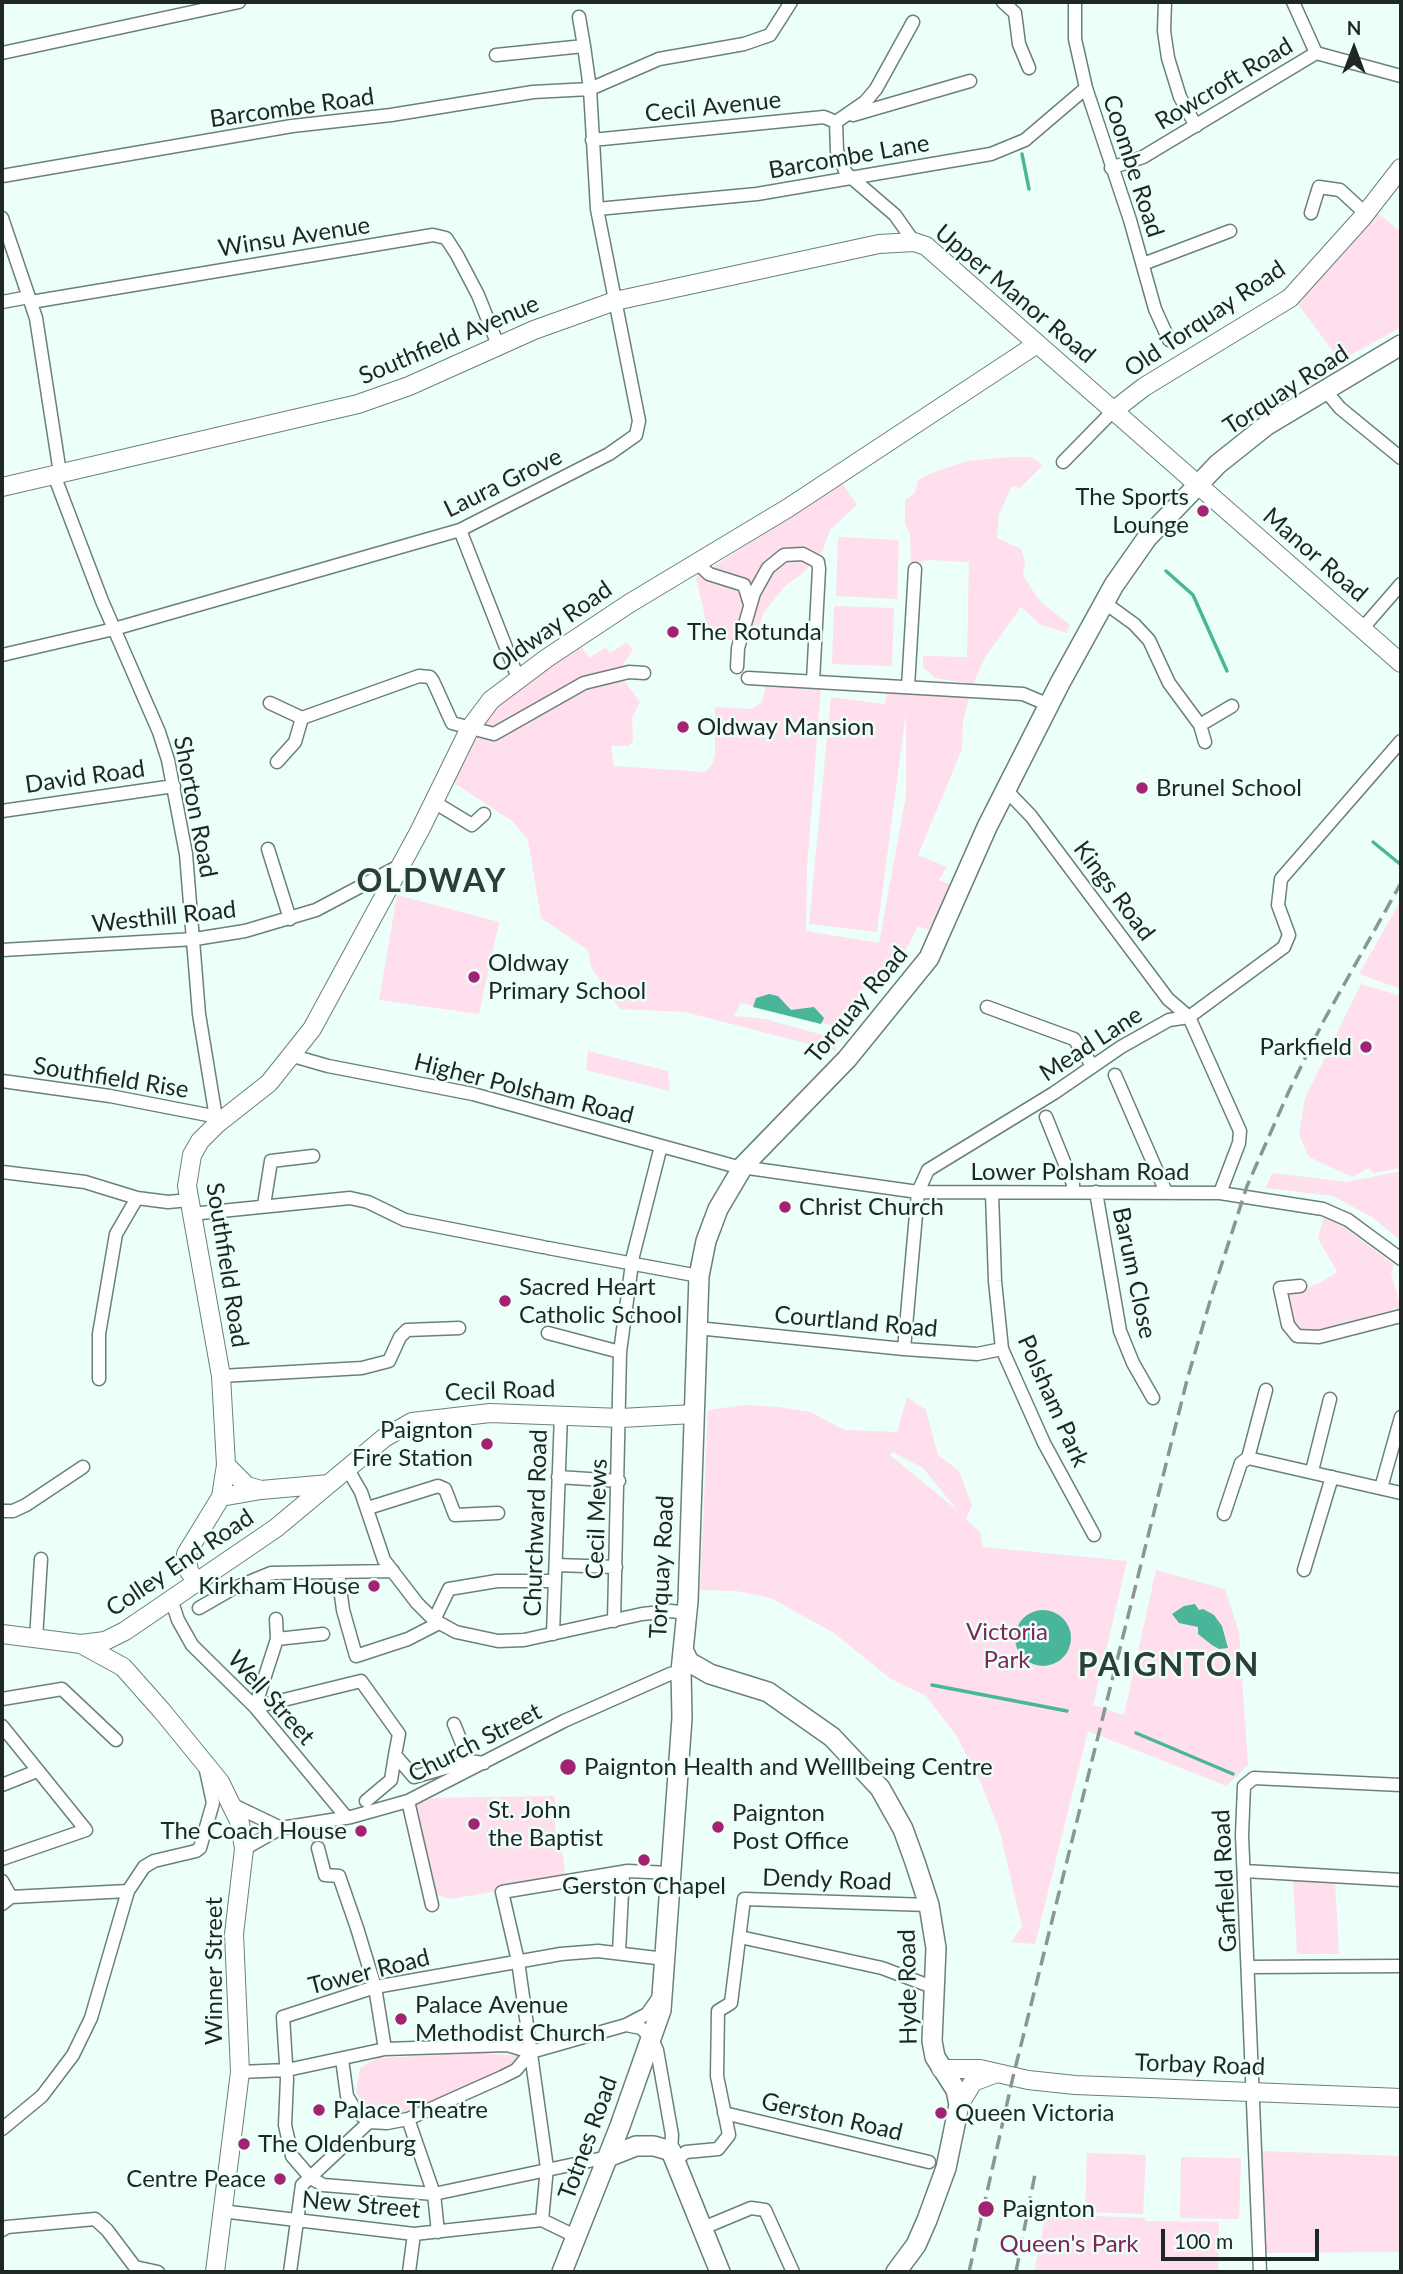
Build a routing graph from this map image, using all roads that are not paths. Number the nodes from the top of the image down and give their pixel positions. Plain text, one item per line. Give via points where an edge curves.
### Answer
1 (239, 2) edge
2 (791, 2) edge
3 (1003, 2) edge
4 (1075, 2) edge
5 (1164, 2) edge
6 (1293, 2) edge
7 (579, 17) dead end
8 (913, 22) dead end
9 (584, 46) junction
10 (2, 52) edge
11 (1316, 53) junction
12 (496, 55) dead end
13 (1029, 68) dead end
14 (1401, 76) edge
15 (970, 81) dead end
16 (1086, 88) junction
17 (590, 89) junction
18 (841, 118) junction
19 (1196, 126) junction
20 (592, 140) junction
21 (1111, 168) junction
22 (1401, 168) edge
23 (2, 176) edge
24 (850, 178) junction
25 (597, 209) junction
26 (1311, 213) dead end
27 (1366, 213) junction
28 (2, 218) edge
29 (1230, 231) dead end
30 (914, 242) junction
31 (1143, 264) junction
32 (30, 300) junction
33 (615, 300) junction
34 (2, 302) edge
35 (1169, 340) dead end
36 (1037, 344) junction
37 (498, 345) junction
38 (1399, 347) edge
39 (1325, 390) junction
40 (1113, 411) junction
41 (1401, 458) edge
42 (1063, 462) dead end
43 (57, 474) junction
44 (1196, 485) junction
45 (2, 487) edge
46 (460, 530) junction
47 (697, 563) junction
48 (915, 569) dead end
49 (1401, 584) edge
50 (1105, 603) junction
51 (750, 604) junction
52 (114, 629) junction
53 (1362, 629) junction
54 (2, 655) edge
55 (1401, 663) edge
56 (737, 667) dead end
57 (644, 673) dead end
58 (518, 678) junction
59 (748, 678) dead end
60 (814, 681) junction
61 (908, 688) junction
62 (270, 703) dead end
63 (1049, 705) junction
64 (1232, 706) dead end
65 (302, 719) junction
66 (1199, 726) junction
67 (470, 728) junction
68 (1401, 741) edge
69 (1205, 742) dead end
70 (278, 762) dead end
71 (174, 786) junction
72 (1005, 789) junction
73 (434, 802) junction
74 (2, 811) edge
75 (484, 814) dead end
76 (268, 849) dead end
77 (401, 865) junction
78 (290, 919) junction
79 (195, 939) junction
80 (2, 950) edge
81 (987, 1007) dead end
82 (1189, 1017) junction
83 (293, 1056) junction
84 (1093, 1065) junction
85 (1115, 1075) dead end
86 (2, 1081) edge
87 (251, 1100) joint
88 (1046, 1117) dead end
89 (215, 1120) junction
90 (661, 1146) junction
91 (313, 1156) dead end
92 (744, 1165) junction
93 (2, 1172) edge
94 (918, 1192) junction
95 (1073, 1192) junction
96 (1096, 1192) junction
97 (1166, 1192) junction
98 (992, 1194) junction
99 (1225, 1195) junction
100 (137, 1198) junction
101 (264, 1205) junction
102 (190, 1207) junction
103 (1401, 1259) edge
104 (634, 1264) junction
105 (699, 1276) junction
106 (1300, 1286) dead end
107 (1401, 1317) edge
108 (459, 1328) dead end
109 (702, 1329) junction
110 (548, 1333) dead end
111 (904, 1349) junction
112 (1002, 1349) junction
113 (620, 1352) junction
114 (221, 1376) junction
115 (99, 1379) dead end
116 (1266, 1390) dead end
117 (1153, 1398) dead end
118 (1330, 1399) dead end
119 (561, 1414) junction
120 (693, 1414) junction
121 (1401, 1417) edge
122 (621, 1418) junction
123 (1248, 1458) junction
124 (226, 1465) junction
125 (83, 1467) dead end
126 (347, 1468) junction
127 (1312, 1471) junction
128 (558, 1477) junction
129 (1332, 1477) junction
130 (619, 1481) junction
131 (329, 1484) junction
132 (1381, 1488) junction
133 (261, 1490) junction
134 (1401, 1493) edge
135 (221, 1497) junction
136 (368, 1508) junction
137 (2, 1511) edge
138 (498, 1513) dead end
139 (1224, 1514) dead end
140 (1094, 1535) dead end
141 (41, 1559) dead end
142 (556, 1565) junction
143 (616, 1567) junction
144 (1304, 1570) dead end
145 (393, 1571) junction
146 (338, 1573) junction
147 (555, 1581) junction
148 (203, 1596) junction
149 (172, 1602) junction
150 (686, 1613) junction
151 (276, 1619) dead end
152 (614, 1621) junction
153 (437, 1622) junction
154 (125, 1631) junction
155 (2, 1634) edge
156 (323, 1634) dead end
157 (552, 1634) junction
158 (36, 1639) junction
159 (277, 1639) junction
160 (81, 1644) junction
161 (683, 1650) junction
162 (123, 1667) junction
163 (681, 1671) junction
164 (710, 1674) junction
165 (2, 1699) edge
166 (683, 1703) junction
167 (255, 1707) junction
168 (454, 1724) dead end
169 (2, 1726) edge
170 (116, 1740) dead end
171 (395, 1755) junction
172 (469, 1761) junction
173 (484, 1763) junction
174 (204, 1764) junction
175 (37, 1771) junction
176 (2, 1785) edge
177 (1401, 1785) edge
178 (366, 1801) dead end
179 (408, 1801) junction
180 (233, 1805) junction
181 (347, 1818) junction
182 (281, 1828) junction
183 (318, 1848) tunnel mouth
184 (244, 1849) junction
185 (2, 1859) edge
186 (1244, 1871) junction
187 (670, 1873) junction
188 (623, 1874) junction
189 (1401, 1880) edge
190 (2, 1881) edge
191 (128, 1891) junction
192 (6, 1900) edge
193 (432, 1905) dead end
194 (929, 1905) junction
195 (740, 1937) junction
196 (619, 1952) junction
197 (665, 1959) junction
198 (518, 1961) junction
199 (1401, 1966) edge
200 (1250, 1967) junction
201 (375, 1987) junction
202 (935, 1988) junction
203 (663, 1989) junction
204 (659, 2019) joint
205 (626, 2025) junction
206 (652, 2039) junction
207 (384, 2049) junction
208 (531, 2052) junction
209 (342, 2059) junction
210 (941, 2069) junction
211 (287, 2070) junction
212 (240, 2072) junction
213 (997, 2073) junction
214 (1252, 2092) junction
215 (1401, 2098) edge
216 (959, 2105) junction
217 (724, 2113) junction
218 (408, 2119) junction
219 (369, 2122) junction
220 (620, 2126) junction
221 (2, 2129) edge
222 (636, 2146) junction
223 (674, 2155) junction
224 (608, 2157) junction
225 (929, 2162) dead end
226 (547, 2168) junction
227 (311, 2178) junction
228 (434, 2194) junction
229 (222, 2211) junction
230 (295, 2220) junction
231 (542, 2220) junction
232 (702, 2228) junction
233 (2, 2230) edge
234 (438, 2232) junction
235 (414, 2234) junction
236 (577, 2237) junction
237 (565, 2270) edge
238 (158, 2272) edge
239 (215, 2272) edge
240 (290, 2272) edge
241 (409, 2272) edge
242 (719, 2272) edge
243 (793, 2272) edge
244 (896, 2272) edge
245 (1260, 2272) edge

1 - 10 street
2 - 17 street via 770,35 659,59
3 - 13 street via 1015,13
4 - 16 street, Coombe Road via 1075,38
5 - 19 street via 1168,58 1180,97
6 - 11 street
7 - 9 street, Laura Grove
8 - 18 street via 876,89
9 - 12 street
9 - 17 street, Laura Grove
11 - 14 street, Rowcroft Road
11 - 19 street, Rowcroft Road
15 - 18 street, Cecil Avenue
16 - 21 street, Coombe Road
16 - 24 street, Barcombe Lane via 1025,140 991,153
17 - 20 street, Laura Grove
17 - 23 street, Barcombe Road via 533,92 292,126
18 - 20 street, Cecil Avenue
18 - 24 street, Upper Manor Road via 836,151
19 - 21 street, Rowcroft Road
20 - 25 street, Laura Grove
21 - 31 street, Coombe Road
22 - 27 street, Old Torquay Road
24 - 25 street, Barcombe Lane via 757,194
24 - 30 street, Upper Manor Road via 895,215
25 - 33 street, Laura Grove
26 - 27 street via 1320,180 1340,190
27 - 40 street, Old Torquay Road via 1290,298 1144,387
28 - 32 street, Shorton Road
29 - 31 street
30 - 33 street, Southfield Avenue via 879,244
30 - 36 street, Upper Manor Road via 926,246
31 - 35 street, Coombe Road
32 - 34 street, Winsu Avenue
32 - 37 street, Winsu Avenue via 433,235 446,238 457,255
32 - 43 street, Shorton Road
33 - 37 street, Southfield Avenue
33 - 46 street, Laura Grove via 639,421 636,435 609,454
36 - 40 street, Upper Manor Road
36 - 47 street, Oldway Road
37 - 43 street, Southfield Avenue via 358,404
38 - 39 main road, Torquay Road
39 - 41 street
39 - 44 main road, Torquay Road via 1267,425
40 - 42 street
40 - 44 street, Upper Manor Road
43 - 45 street, Southfield Avenue
43 - 52 street, Shorton Road
44 - 50 main road, Torquay Road via 1147,538
44 - 53 street, Manor Road
46 - 52 street, Laura Grove
46 - 58 street
47 - 51 street via 709,574 744,585
47 - 58 street, Oldway Road
48 - 61 street
49 - 53 street
50 - 63 main road, Torquay Road
50 - 66 street via 1149,640 1169,683
51 - 56 street
51 - 60 street via 768,568 784,555 803,554 818,562
52 - 54 street, Laura Grove
52 - 71 street, Shorton Road via 159,732
53 - 55 street, Manor Road
57 - 67 street via 584,683 494,734
58 - 67 street, Oldway Road via 491,700
59 - 60 street
60 - 61 street
61 - 63 street via 1023,694
62 - 65 street
63 - 72 main road, Torquay Road
64 - 66 street
65 - 67 street via 424,675 433,681 452,723
65 - 70 street via 295,742
66 - 69 street
67 - 73 street, Oldway Road
68 - 82 street, Mead Lane via 1281,879 1278,905 1289,935 1284,947
71 - 74 street, David Road
71 - 79 street, Shorton Road
72 - 82 street, Kings Road via 1031,816 1168,999
72 - 92 main road, Torquay Road via 929,958 847,1059
73 - 75 street via 472,825
73 - 77 street, Oldway Road
76 - 78 street
77 - 78 street, Westhill Road
77 - 83 street, Oldway Road via 333,993
78 - 79 street, Westhill Road
79 - 80 street, Westhill Road
79 - 89 street, Shorton Road via 199,1014
81 - 84 street via 1074,1039
82 - 84 street, Mead Lane via 1169,1020
82 - 99 street via 1240,1131
83 - 87 street, Oldway Road
83 - 90 street, Higher Polsham Road via 473,1094
84 - 94 street, Mead Lane via 928,1170
85 - 97 street
86 - 89 street, Southfield Rise via 110,1096
87 - 89 street, Southfield Road
88 - 95 street
89 - 102 street, Southfield Road via 192,1155 187,1186
90 - 92 street, Higher Polsham Road
90 - 104 street, Cecil Mews
91 - 101 street via 271,1161
92 - 94 street, Lower Polsham Road
92 - 105 main road, Torquay Road via 712,1225
93 - 100 street via 85,1182
94 - 98 street, Lower Polsham Road
94 - 111 street
95 - 96 street, Lower Polsham Road
95 - 98 street, Lower Polsham Road
96 - 97 street, Lower Polsham Road
96 - 117 street, Barum Close via 1120,1331
97 - 99 street, Lower Polsham Road
98 - 112 street, Polsham Park
99 - 103 street, Lower Polsham Road via 1323,1209 1348,1220
100 - 102 street
100 - 115 street via 116,1234 99,1334
101 - 102 street
101 - 104 street via 358,1199 405,1220
102 - 114 street, Southfield Road
104 - 105 street
104 - 113 street, Cecil Mews
105 - 109 main road, Torquay Road
106 - 107 street via 1274,1288 1288,1325 1306,1339
108 - 114 street via 407,1330 389,1361 362,1368
109 - 111 street, Courtland Road
109 - 120 main road, Torquay Road
110 - 113 street
111 - 112 street, Courtland Road via 977,1354
112 - 140 street, Polsham Park via 1044,1443
113 - 122 street, Cecil Mews
114 - 124 street, Southfield Road
116 - 123 street
118 - 127 street
119 - 122 street, Cecil Road
119 - 126 street, Cecil Road via 490,1413 412,1422
119 - 128 street, Churchward Road
120 - 122 street, Cecil Road
120 - 150 main road, Torquay Road
121 - 132 street
122 - 130 street, Cecil Mews
123 - 127 street
123 - 139 street via 1241,1463
124 - 133 street via 247,1486
124 - 135 street, Southfield Road
125 - 137 street via 26,1505
126 - 131 street, Cecil Road
126 - 136 street
127 - 129 street
128 - 130 street
128 - 142 street, Churchward Road
129 - 132 street
129 - 144 street
130 - 143 street, Cecil Mews
131 - 133 street
131 - 148 street, Colley End Road
132 - 134 street
133 - 135 street
135 - 148 street, Southfield Road via 186,1554 189,1572
136 - 138 street via 438,1486 445,1489 454,1516
136 - 145 street via 384,1560
141 - 158 street
142 - 143 street
142 - 147 street, Churchward Road
143 - 152 street, Cecil Mews
145 - 146 street
145 - 153 street
146 - 148 street via 271,1573
146 - 153 street via 356,1656 408,1639
147 - 153 street via 497,1581 449,1589
147 - 157 street, Churchward Road
148 - 149 street, Colley End Road
149 - 154 street, Colley End Road
149 - 167 street, Well Street via 192,1645
150 - 152 street via 671,1611
150 - 161 main road, Torquay Road
151 - 159 street
152 - 157 street
153 - 157 street via 498,1642
154 - 160 street, Colley End Road via 105,1641
154 - 162 street
155 - 158 street, Colley End Road
156 - 159 street
158 - 160 street, Colley End Road
159 - 167 street
160 - 162 street, Winner Street
161 - 163 main road, Torquay Road
161 - 164 main road, Hyde Road via 688,1662
162 - 174 street, Winner Street
163 - 164 street, Hyde Road
163 - 166 main road, Torquay Road
163 - 173 street, Church Street via 565,1721
164 - 166 main road via 691,1685
164 - 194 main road, Hyde Road via 768,1692 848,1752 880,1788 904,1829
165 - 170 street via 62,1689
166 - 187 main road, Torquay Road
167 - 171 street via 361,1681 399,1734
167 - 181 street, Well Street
168 - 172 street
169 - 175 street
171 - 172 street via 414,1777
171 - 178 street via 391,1780
172 - 173 street
173 - 179 street, Church Street
174 - 180 street, Winner Street
174 - 191 street via 214,1803 200,1848 149,1864
175 - 176 street
175 - 185 street via 86,1830
177 - 186 street, Garfield Road via 1254,1778 1247,1782 1242,1798
179 - 181 street, Church Street
179 - 193 street
180 - 182 street
180 - 184 street, Winner Street
181 - 182 street, Church Street via 316,1827
182 - 184 street, Church Street
183 - 201 street via 325,1875 339,1876
184 - 212 street, Winner Street via 234,1934
186 - 189 street
186 - 200 street, Garfield Road
187 - 188 street
187 - 197 main road, Torquay Road
188 - 196 street
188 - 198 street via 502,1892
190 - 192 street
191 - 192 street
191 - 221 street via 91,2018 73,2055 42,2096
194 - 195 street, Dendy Road via 744,1899
194 - 202 main road, Hyde Road via 936,1948
195 - 202 street via 882,1968
195 - 217 street, Dendy Road via 731,2003 718,2011 717,2076
196 - 197 street, Tower Road
196 - 198 street, Tower Road
197 - 203 main road, Torquay Road
198 - 201 street, Tower Road
198 - 208 street
199 - 200 street
200 - 214 street, Garfield Road
201 - 207 street
201 - 211 street, Tower Road via 283,2017
202 - 210 main road, Hyde Road via 932,2040
203 - 204 main road, Torquay Road
203 - 205 street via 647,2014
204 - 206 main road, Totnes Road
205 - 206 street via 641,2028
205 - 208 street
206 - 220 main road, Totnes Road
206 - 223 street
207 - 208 street via 507,2045
207 - 209 street
208 - 218 street via 516,2070
208 - 226 street
209 - 211 street
209 - 219 street via 347,2096
210 - 213 street, Torbay Road via 980,2068
210 - 216 main road, Hyde Road via 956,2090
211 - 212 street
211 - 227 street via 285,2124 292,2156
212 - 229 street, Winner Street
213 - 214 street, Torbay Road via 1074,2085
213 - 216 street via 973,2082
214 - 215 street, Torbay Road
214 - 245 street, Garfield Road
216 - 244 main road via 946,2168 927,2220
217 - 223 street via 729,2135 725,2144 707,2152
217 - 225 street, Gerston Road
218 - 219 street
218 - 228 street
219 - 227 street
220 - 222 main road via 621,2134
220 - 224 main road, Totnes Road
222 - 223 main road via 654,2146
222 - 224 main road
223 - 232 main road
224 - 226 street
224 - 236 main road, Totnes Road
226 - 228 street
226 - 231 street
227 - 228 street via 323,2185
227 - 230 street via 299,2192
228 - 234 street
229 - 230 street, New Street
229 - 239 street, Winner Street
230 - 235 street, New Street
230 - 240 street
231 - 234 street, New Street
231 - 236 street
232 - 242 main road
232 - 243 street via 751,2208 765,2210
233 - 238 street via 95,2219 135,2267
234 - 235 street, New Street
235 - 241 street
236 - 237 main road, Totnes Road

